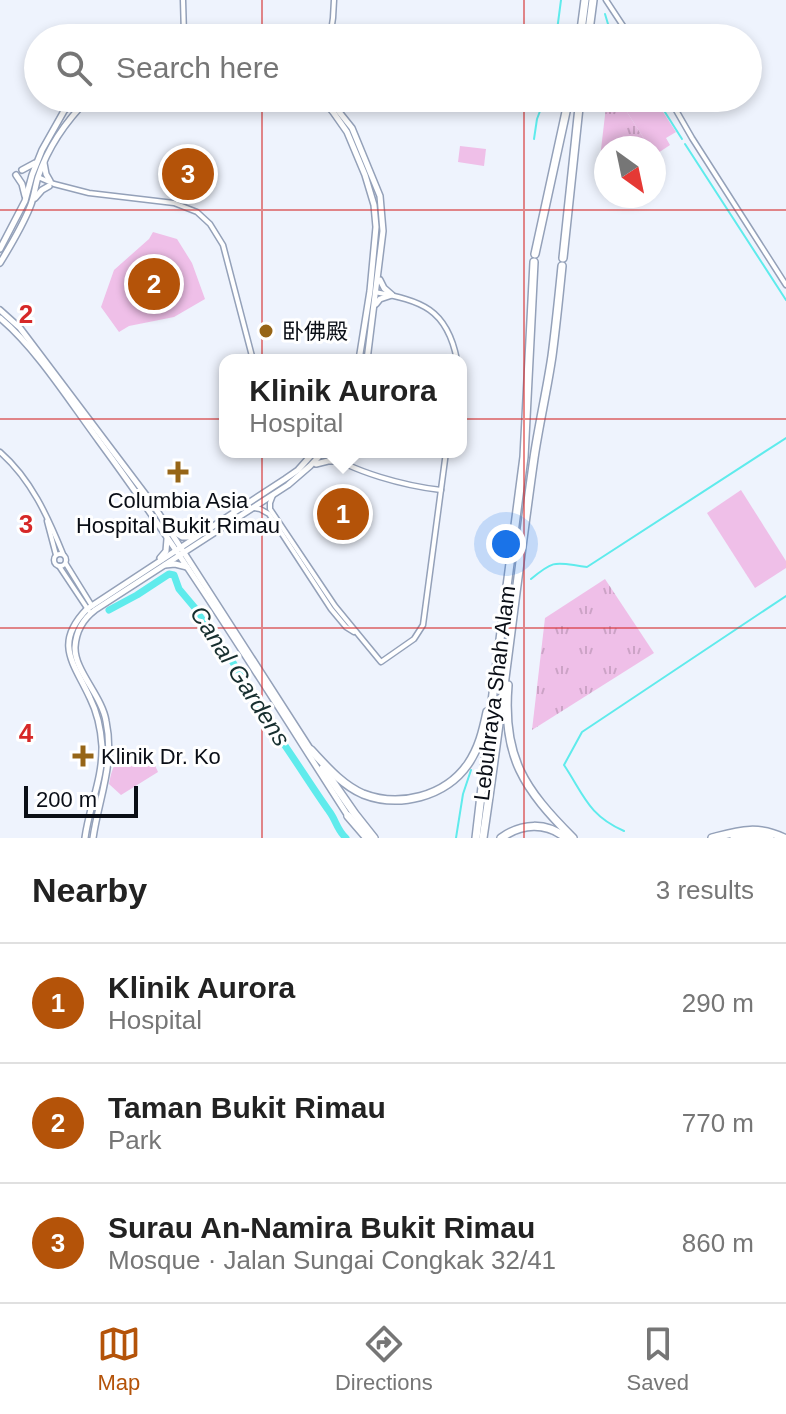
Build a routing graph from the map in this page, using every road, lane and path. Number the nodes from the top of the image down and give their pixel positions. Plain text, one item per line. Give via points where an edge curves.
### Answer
1 (183, 0) edge
2 (334, 0) edge
3 (585, 0) edge
4 (593, 0) edge
5 (606, 0) edge
6 (184, 24) edge
7 (332, 24) edge
8 (582, 24) edge
9 (590, 24) edge
10 (622, 24) edge
11 (63, 112) edge
12 (76, 112) edge
13 (333, 112) edge
14 (339, 112) edge
15 (566, 112) edge
16 (578, 112) edge
17 (677, 112) edge
18 (41, 160) junction
19 (22, 170) dead end
20 (16, 175) dead end
21 (34, 179) junction
22 (51, 183) junction
23 (28, 202) junction
24 (0, 249) edge
25 (0, 263) edge
26 (378, 275) junction
27 (786, 285) edge
28 (373, 292) junction
29 (392, 295) junction
30 (374, 306) junction
31 (0, 310) edge
32 (0, 318) edge
33 (251, 354) edge
34 (360, 354) edge
35 (368, 354) edge
36 (455, 354) edge
37 (0, 452) edge
38 (310, 458) edge
39 (316, 458) edge
40 (331, 458) edge
41 (340, 458) edge
42 (445, 458) edge
43 (308, 464) junction
44 (441, 490) junction
45 (274, 493) junction
46 (152, 503) junction
47 (251, 508) junction
48 (47, 519) junction
49 (219, 529) junction
50 (167, 535) junction
51 (198, 536) junction
52 (180, 551) junction
53 (63, 554) junction
54 (56, 555) junction
55 (66, 564) junction
56 (159, 564) junction
57 (59, 566) junction
58 (191, 567) junction
59 (309, 568) junction
60 (310, 578) junction
61 (91, 609) junction
62 (356, 634) junction
63 (510, 650) junction
64 (494, 685) junction
65 (311, 750) junction
66 (348, 816) junction
67 (557, 820) junction
68 (85, 838) edge
69 (93, 838) edge
70 (361, 838) edge
71 (367, 838) edge
72 (374, 838) edge
73 (476, 838) edge
74 (483, 838) edge
75 (501, 838) edge
76 (566, 838) edge
77 (573, 838) edge
78 (580, 838) edge
79 (712, 838) edge
80 (734, 838) edge
81 (770, 838) edge
82 (784, 838) edge

1 - 6 street
2 - 7 street
3 - 8 highway
4 - 9 highway
5 - 10 street
11 - 18 main road
12 - 18 main road
13 - 28 main road via 356,152 374,205
14 - 26 main road via 352,128 380,196
15 - 64 highway, Lebuhraya Shah Alam via 535,258 524,457
16 - 63 highway, Lebuhraya Shah Alam via 552,357
17 - 27 street
18 - 19 main road
18 - 21 main road
18 - 22 main road
20 - 23 main road
21 - 22 street
21 - 23 main road
22 - 23 main road
22 - 33 street via 174,203 197,212 226,252
23 - 24 main road
23 - 25 main road via 17,236
26 - 28 main road
26 - 29 main road
28 - 29 street
28 - 30 main road
28 - 34 main road
29 - 30 main road
29 - 36 street via 419,302 436,314
30 - 35 main road
31 - 46 main road via 20,328
32 - 50 main road via 35,355
37 - 48 street via 33,490
38 - 43 main road
39 - 43 main road
40 - 43 main road
41 - 44 street via 380,477
42 - 44 street
43 - 45 main road
43 - 51 main road
44 - 62 street via 423,625 414,639 381,662
45 - 47 main road
45 - 59 street via 270,509
46 - 51 main road via 178,536
46 - 52 main road
47 - 49 main road
47 - 60 street via 269,514
48 - 53 street
48 - 54 street
49 - 52 main road
49 - 58 main road via 194,549
50 - 52 main road
50 - 56 main road
51 - 52 main road
52 - 56 main road
52 - 58 main road
53 - 54 street
53 - 55 street
54 - 57 street via 54,563
55 - 57 street
55 - 61 street
56 - 58 main road
56 - 61 main road
57 - 61 street
58 - 65 main road
58 - 66 main road
59 - 60 street
59 - 62 street
60 - 62 street
61 - 68 main road via 75,624 69,645 95,711 102,745
61 - 69 main road via 80,626 75,655 106,720 108,773
63 - 67 highway via 506,712 512,751 537,800
63 - 74 highway, Lebuhraya Shah Alam
64 - 65 highway via 482,734 467,765 448,784 423,797 392,800 363,794
64 - 73 highway, Lebuhraya Shah Alam
65 - 72 highway
66 - 70 highway
66 - 71 highway
67 - 77 highway
67 - 78 highway
75 - 76 highway via 532,826
79 - 82 highway via 751,829
80 - 81 highway

